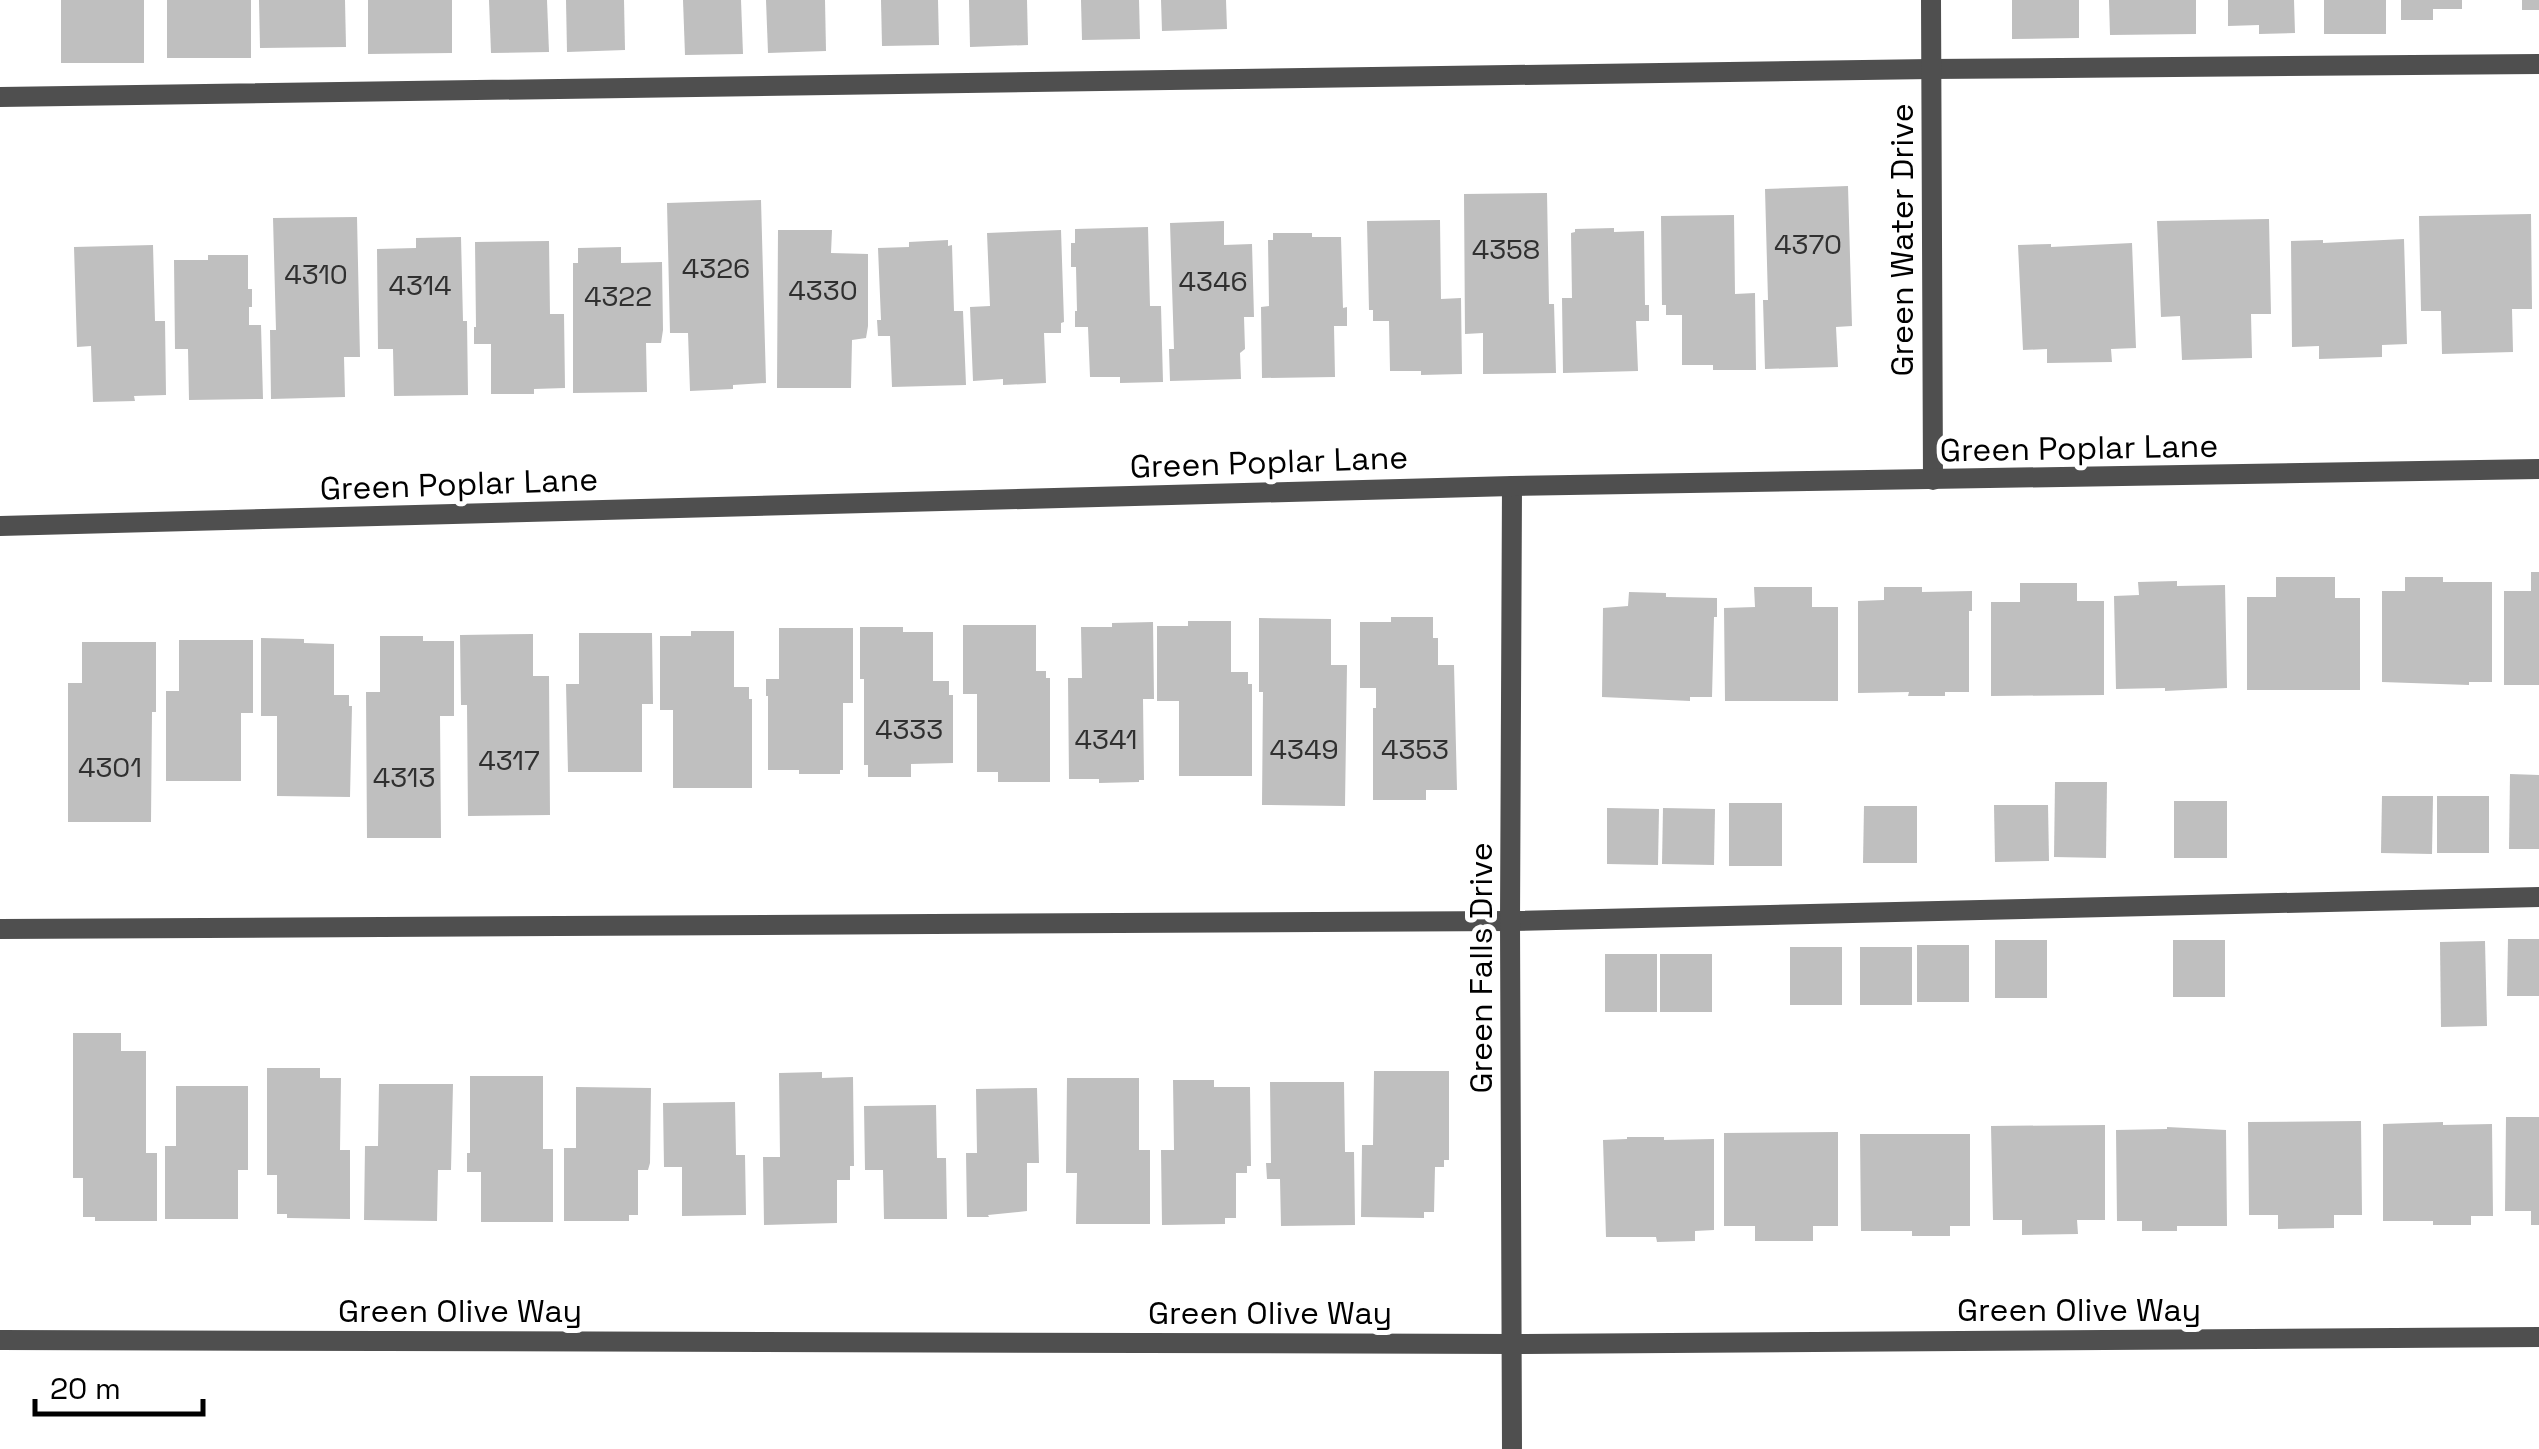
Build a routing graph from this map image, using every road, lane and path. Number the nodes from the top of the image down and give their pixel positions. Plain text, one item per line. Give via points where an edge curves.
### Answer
1 (1932, 0) edge
2 (2539, 64) edge
3 (1931, 69) junction
4 (0, 96) edge
5 (2539, 469) edge
6 (1933, 480) junction
7 (1512, 486) junction
8 (0, 526) edge
9 (2539, 897) edge
10 (1510, 921) junction
11 (0, 929) edge
12 (2539, 1337) edge
13 (0, 1340) edge
14 (1512, 1344) junction
15 (1512, 1449) edge

1 - 3 street, Green Water Drive
2 - 3 street
3 - 4 street
3 - 6 street, Green Water Drive
5 - 6 street, Green Poplar Lane
6 - 7 street, Green Poplar Lane
7 - 8 street, Green Poplar Lane
7 - 10 street, Green Falls Drive
9 - 10 street
10 - 11 street
10 - 14 street, Green Falls Drive
12 - 14 street, Green Olive Way
13 - 14 street, Green Olive Way
14 - 15 street, Green Falls Drive

